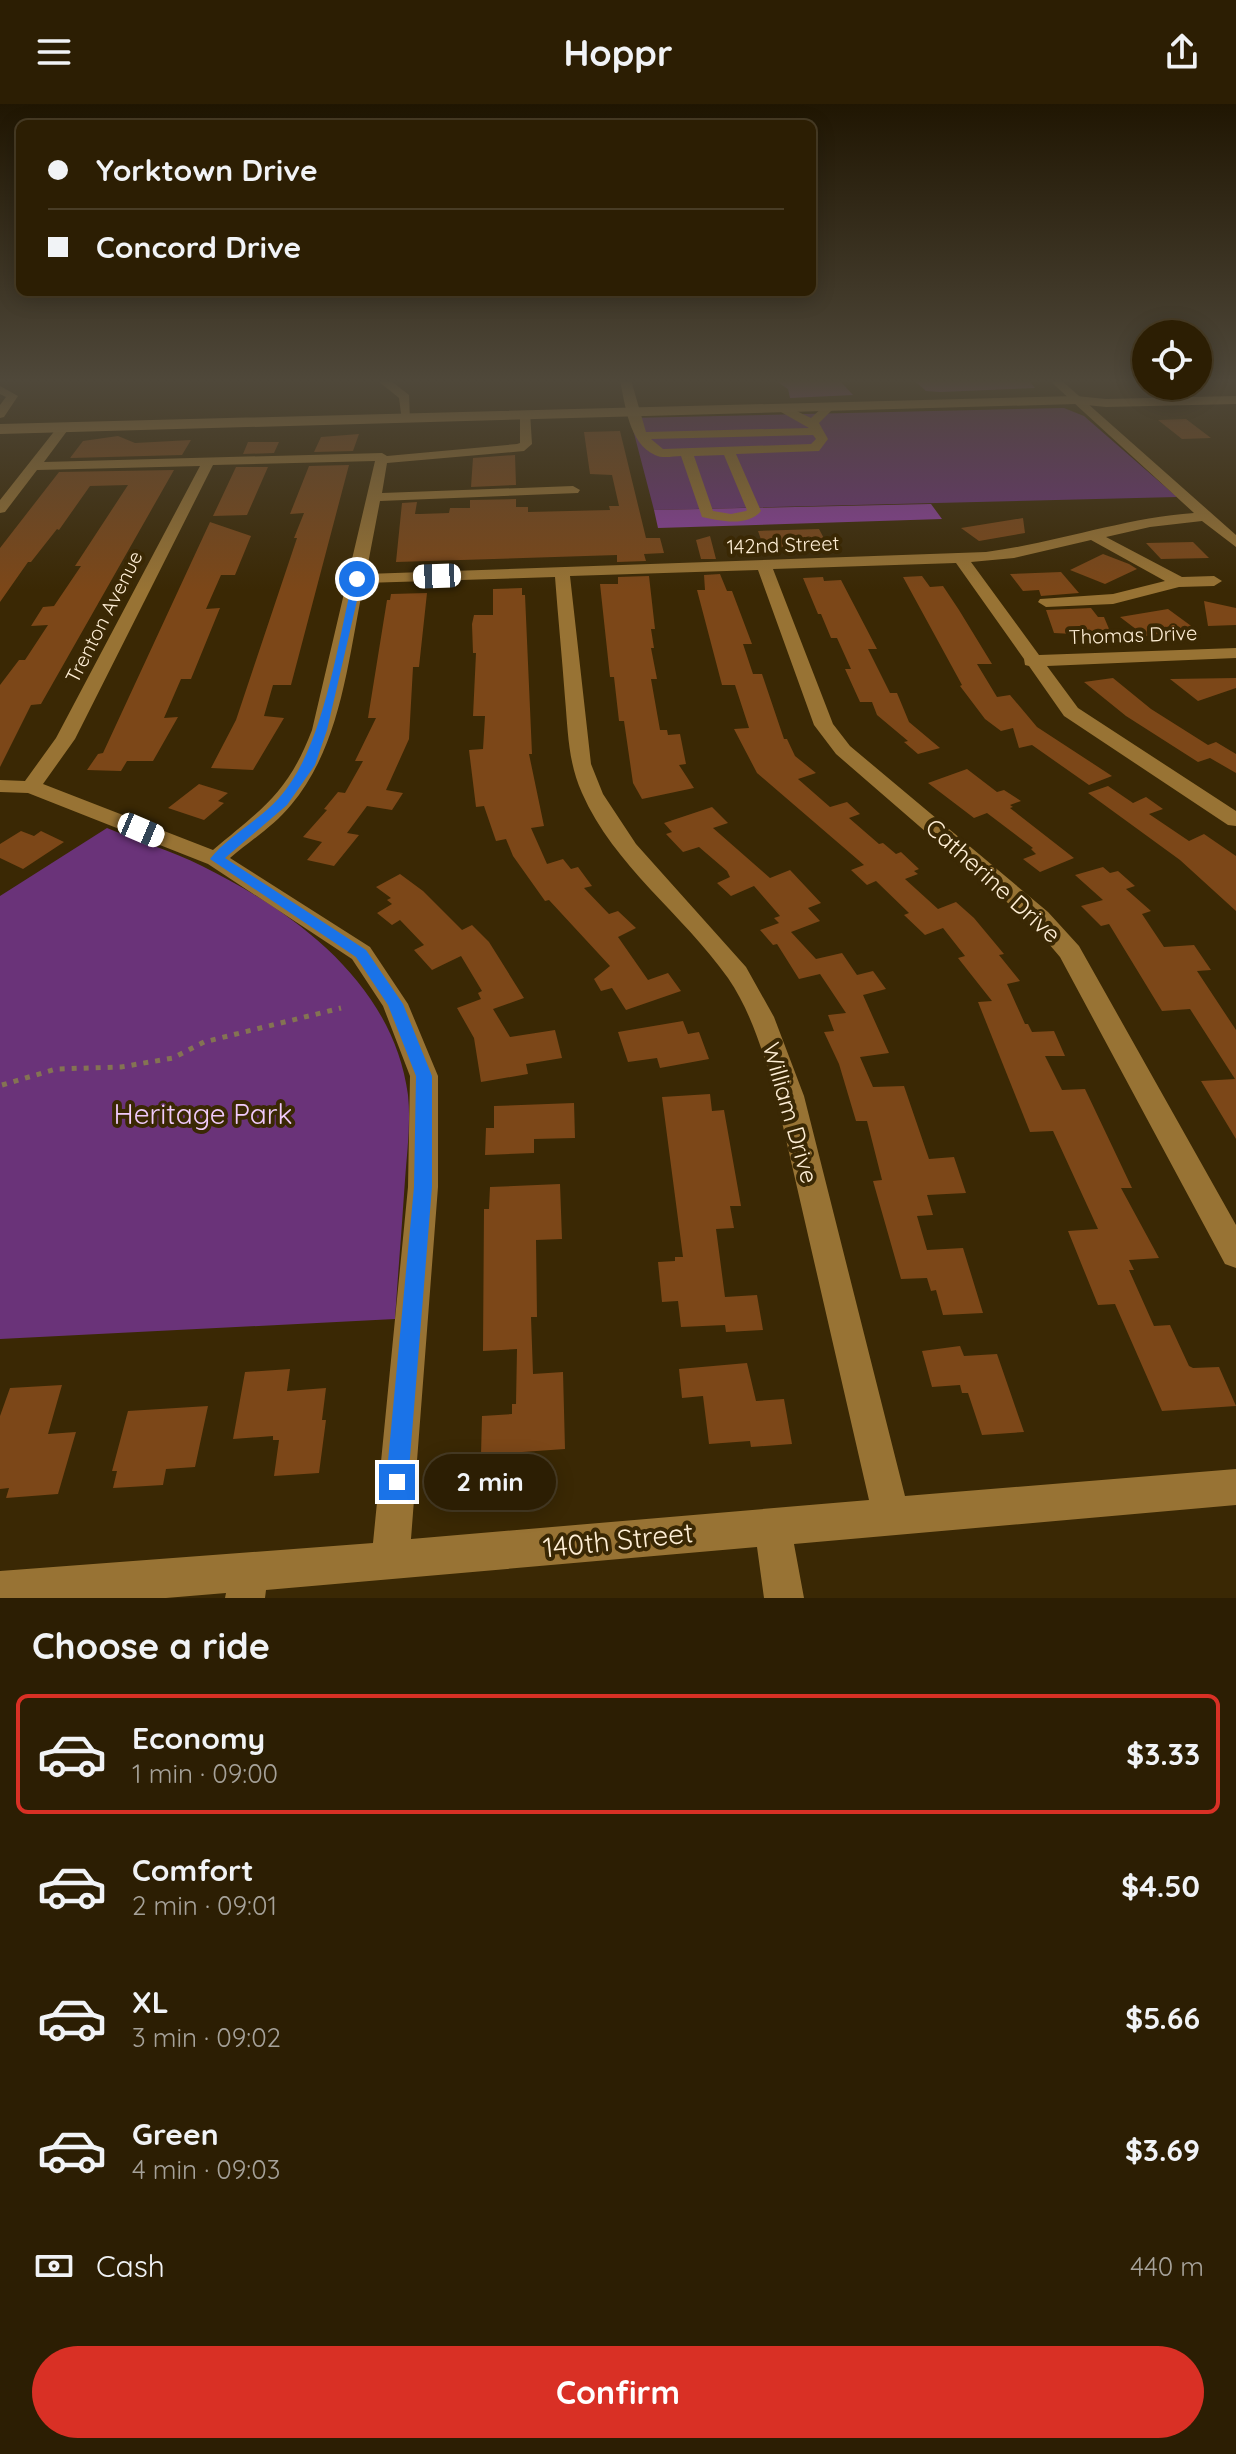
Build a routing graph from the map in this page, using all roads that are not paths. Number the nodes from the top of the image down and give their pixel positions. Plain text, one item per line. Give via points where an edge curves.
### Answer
1 (48, 450) edge
2 (500, 450) edge
3 (653, 450) edge
4 (778, 450) edge
5 (1132, 450) edge
6 (729, 452) junction
7 (687, 454) junction
8 (381, 460) junction
9 (208, 462) junction
10 (37, 466) junction
11 (573, 490) dead end
12 (374, 497) junction
13 (0, 509) edge
14 (1206, 516) junction
15 (1092, 535) junction
16 (1236, 543) edge
17 (960, 558) junction
18 (764, 565) junction
19 (562, 572) junction
20 (357, 579) junction
21 (1214, 581) dead end
22 (1179, 582) junction
23 (1046, 602) dead end
24 (1236, 653) edge
25 (1031, 661) junction
26 (0, 786) edge
27 (31, 787) junction
28 (1236, 820) edge
29 (216, 859) junction
30 (1232, 1239) edge
31 (1236, 1487) edge
32 (891, 1515) junction
33 (772, 1525) junction
34 (390, 1562) junction
35 (247, 1586) edge
36 (0, 1591) edge
37 (784, 1598) edge

1 - 10 street
2 - 8 street
3 - 7 street
4 - 6 street
5 - 14 street
6 - 7 street
6 - 7 street via 754,511 731,518 707,514
8 - 9 street
8 - 12 street
9 - 10 street
9 - 27 street, Trenton Avenue via 65,739
10 - 13 street
11 - 12 street
12 - 20 street
14 - 15 street, 142nd Street via 1141,522
14 - 16 street
15 - 17 street, 142nd Street via 1010,555
15 - 22 street
17 - 18 street, 142nd Street
17 - 25 street
18 - 19 street, 142nd Street
18 - 30 street, Catherine Drive via 824,725 843,750 1040,918 1070,952
19 - 20 street, 142nd Street
19 - 32 street, William Drive via 586,781 597,806 636,856 738,974 772,1044 790,1096
20 - 29 street via 309,765 283,802
21 - 22 street
22 - 23 street via 1113,599
24 - 25 street, Thomas Drive
25 - 28 street via 1071,712
26 - 27 street
27 - 29 street
29 - 34 street via 361,953 395,1004 424,1076 423,1187
31 - 32 street, 140th Street
32 - 33 street, 140th Street
33 - 34 street, 140th Street
33 - 37 street
34 - 35 street, 140th Street
35 - 36 street, 140th Street

